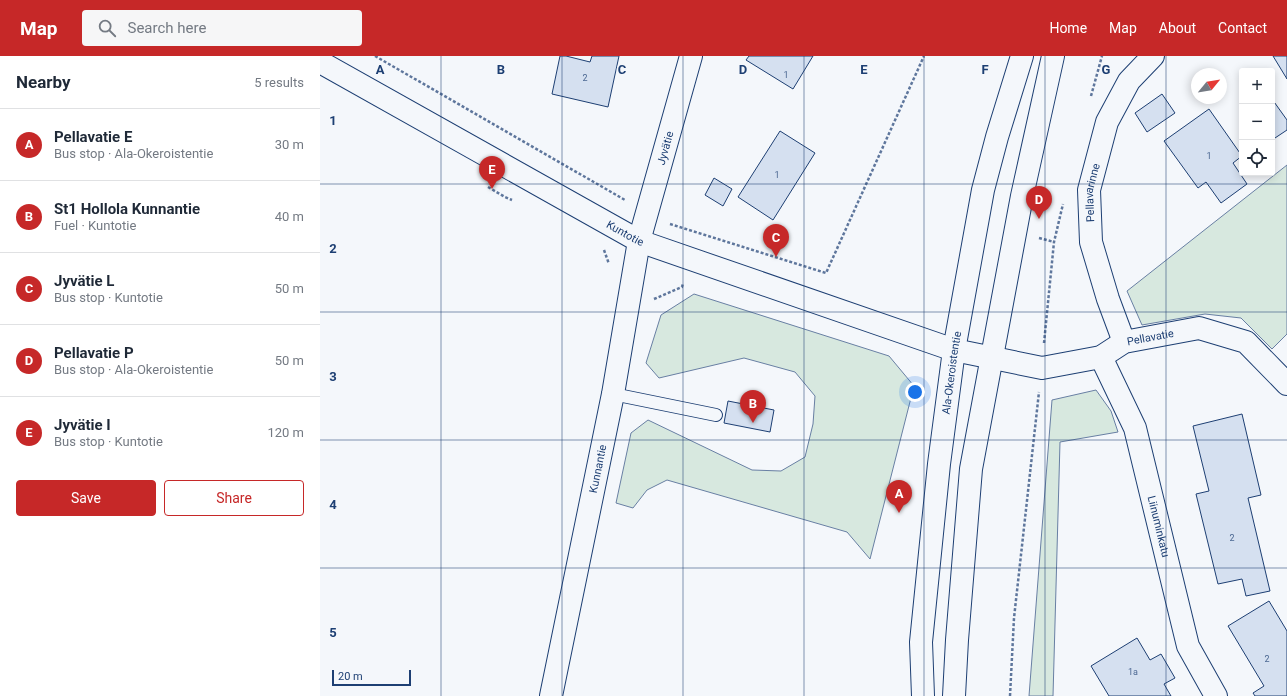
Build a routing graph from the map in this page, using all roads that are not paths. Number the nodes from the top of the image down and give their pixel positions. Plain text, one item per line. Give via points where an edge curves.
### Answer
1 (691, 56) edge
2 (1022, 56) edge
3 (1053, 56) edge
4 (1153, 56) edge
5 (320, 62) edge
6 (639, 241) junction
7 (1124, 342) junction
8 (954, 350) junction
9 (992, 357) junction
10 (1101, 357) junction
11 (1287, 384) edge
12 (613, 394) junction
13 (716, 415) dead end
14 (551, 696) edge
15 (923, 696) edge
16 (954, 696) edge
17 (1216, 696) edge

1 - 6 street, Jyvätie
2 - 8 street, Ala-Okeroistentie via 983,190
3 - 9 street via 1022,196
4 - 7 street, Pellavarinne via 1129,80 1106,122 1090,190 1091,242
5 - 6 street, Kuntotie
6 - 8 street, Kuntotie
6 - 12 street, Kunnantie
7 - 10 street, Pellavatie
7 - 11 street, Pellavatie via 1199,328 1246,342
8 - 9 street, Pellavatie
8 - 15 street, Ala-Okeroistentie via 939,464 921,642
9 - 10 street, Pellavatie via 1042,368
9 - 16 street via 971,469
10 - 17 street, Liinuminkatu via 1135,428 1188,646
12 - 13 lane
12 - 14 street, Kunnantie

